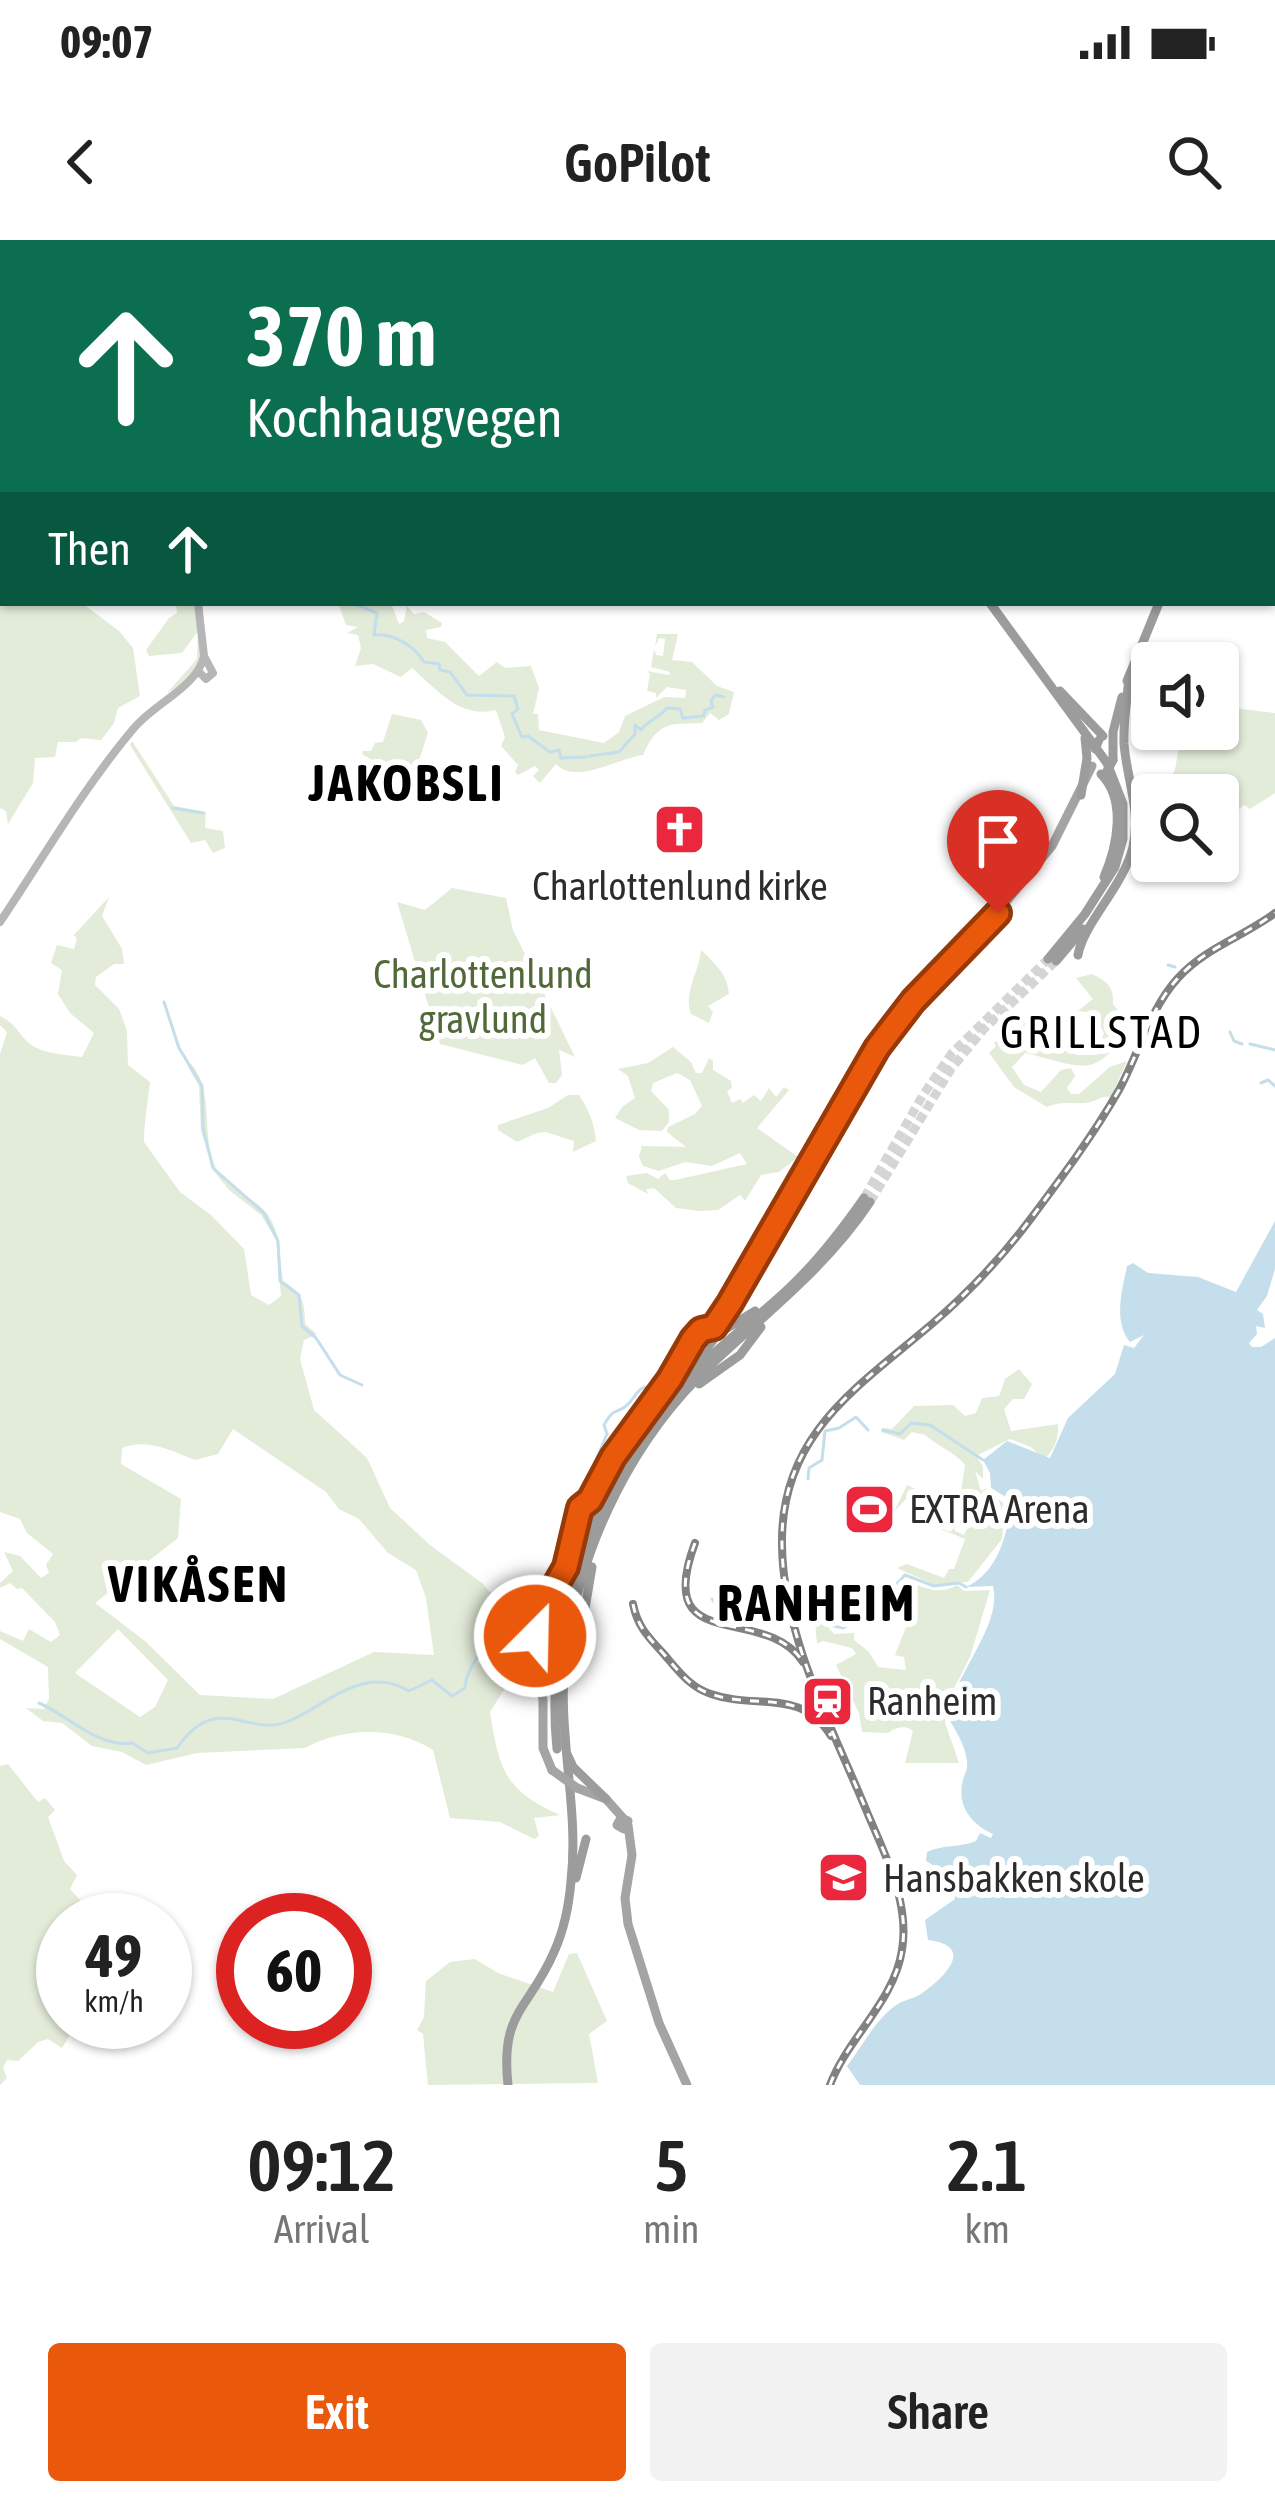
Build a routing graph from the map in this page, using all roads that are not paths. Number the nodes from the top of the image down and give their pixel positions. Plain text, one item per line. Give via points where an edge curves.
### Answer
1 (198, 606) edge
2 (995, 606) edge
3 (1156, 606) edge
4 (1156, 606) edge
5 (1129, 679) junction
6 (1058, 692) junction
7 (1084, 738) junction
8 (1101, 754) junction
9 (1114, 757) junction
10 (1130, 787) junction
11 (1081, 795) junction
12 (1119, 870) junction
13 (1085, 914) junction
14 (0, 922) edge
15 (1078, 956) dead end
16 (776, 1300) junction
17 (713, 1325) junction
18 (682, 1390) junction
19 (601, 1510) junction
20 (598, 1533) junction
21 (539, 1632) junction
22 (578, 1638) joint
23 (562, 1738) junction
24 (606, 1799) junction
25 (586, 1839) dead end
26 (568, 1900) junction
27 (549, 1960) junction
28 (508, 2085) edge
29 (687, 2085) edge

1 - 14 main road via 203,668 132,729
2 - 6 highway
3 - 5 highway
4 - 8 highway
5 - 8 highway
5 - 10 highway
6 - 7 highway
6 - 8 highway
6 - 12 highway via 1123,786 1129,822
6 - 13 highway via 1112,770 1124,811 1118,859
7 - 8 highway
7 - 11 highway
8 - 9 highway, bridge
8 - 9 highway
8 - 11 main road
8 - 13 highway via 1117,834
9 - 10 highway
10 - 12 highway via 1131,841
10 - 15 highway via 1131,852
11 - 17 main road via 1047,854 889,1031
12 - 13 highway via 1089,922 1052,960
16 - 17 highway
16 - 18 highway
16 - 18 highway via 867,1200 740,1355
17 - 18 highway
17 - 21 main road via 587,1497
18 - 19 highway via 636,1445
18 - 20 highway
19 - 21 highway
19 - 27 highway via 558,1655 555,1731 570,1854
20 - 22 highway
20 - 23 highway via 568,1633
21 - 22 main road, bridge
21 - 24 main road, bridge via 542,1748 552,1771
23 - 24 highway via 573,1767
23 - 26 highway via 573,1831
24 - 29 main road via 632,1852 628,1924
25 - 26 highway
26 - 27 highway
27 - 28 highway via 512,2022

